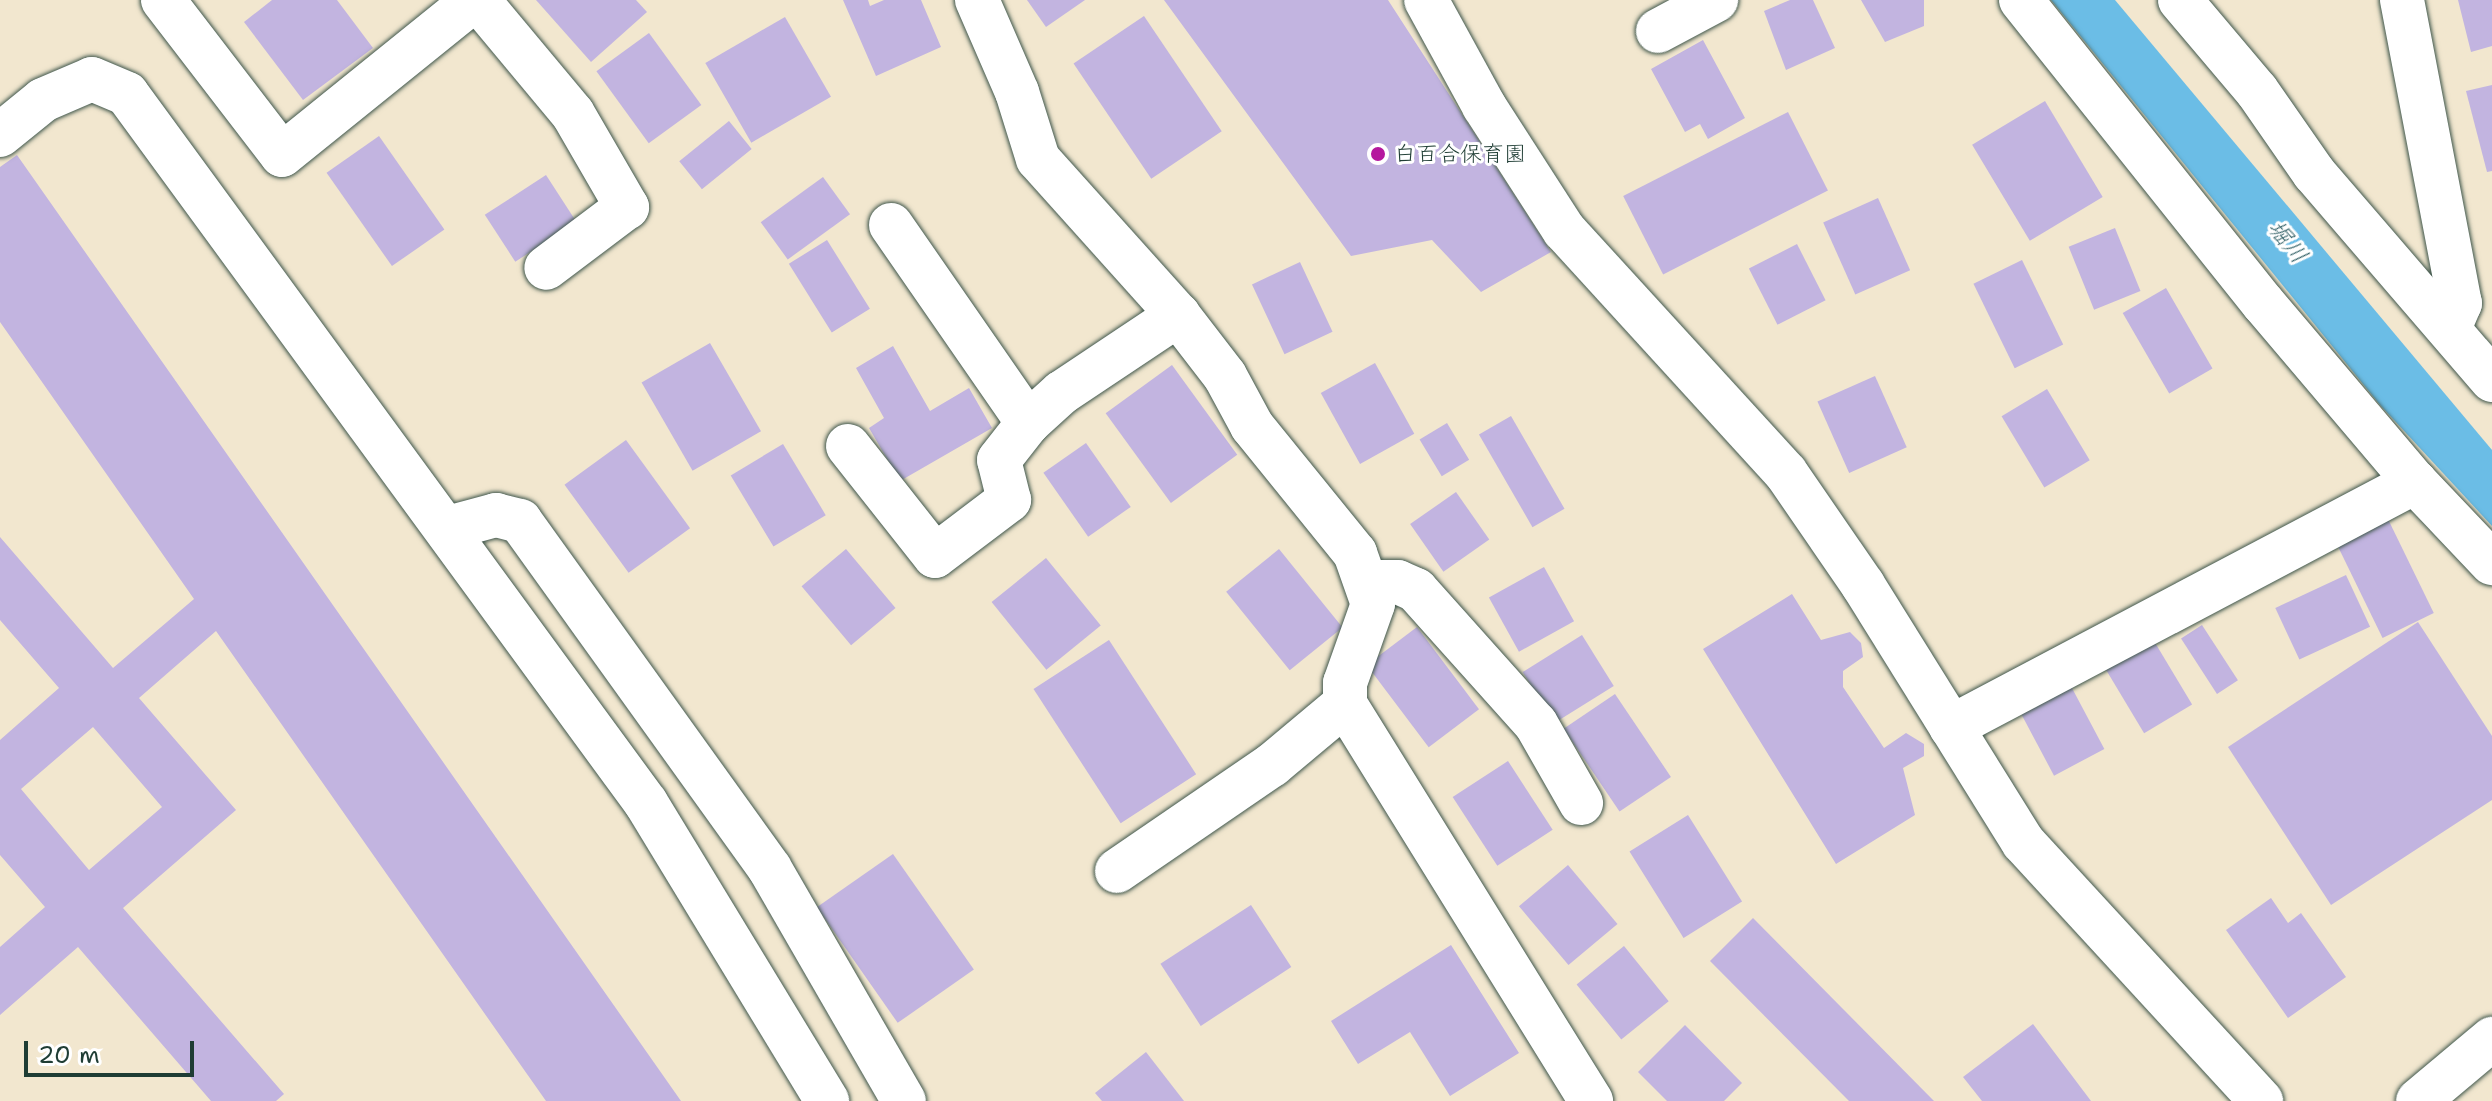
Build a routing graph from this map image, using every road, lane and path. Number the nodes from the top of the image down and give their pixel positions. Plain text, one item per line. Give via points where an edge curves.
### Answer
1 (163, 0) edge
2 (476, 0) edge
3 (977, 0) edge
4 (1426, 0) edge
5 (1716, 0) edge
6 (2021, 0) edge
7 (2180, 0) edge
8 (2402, 0) edge
9 (1658, 31) dead end
10 (0, 135) edge
11 (891, 225) dead end
12 (546, 268) dead end
13 (1178, 315) junction
14 (2449, 329) junction
15 (2492, 380) edge
16 (1028, 423) junction
17 (848, 446) dead end
18 (2415, 482) junction
19 (448, 528) junction
20 (2492, 563) edge
21 (1369, 582) junction
22 (1345, 704) junction
23 (1951, 727) junction
24 (1581, 803) dead end
25 (1117, 871) dead end
26 (2492, 1039) edge
27 (827, 1101) edge
28 (904, 1101) edge
29 (1591, 1101) edge
30 (2261, 1101) edge
31 (2418, 1101) edge

1 - 2 street via 282,155
2 - 12 street via 573,114 627,207
3 - 13 street via 1017,92 1038,159
4 - 23 street via 1484,106 1564,230 1786,473
5 - 9 street
6 - 18 street via 2263,303
7 - 14 street via 2257,91 2314,173
8 - 14 street via 2460,303
10 - 19 street via 43,100 92,79 127,94
11 - 16 street
13 - 16 street via 1061,393
13 - 21 street via 1225,376 1252,426 1355,553
14 - 15 street
16 - 17 street via 999,460 1009,500 935,556
18 - 20 street
18 - 23 street
19 - 27 street via 646,803
19 - 28 street via 496,515 520,521 770,869
21 - 22 street via 1373,604 1345,683
21 - 24 street via 1398,582 1416,590 1536,724
22 - 25 street via 1272,765
22 - 29 street
23 - 30 street via 2023,842
26 - 31 street

